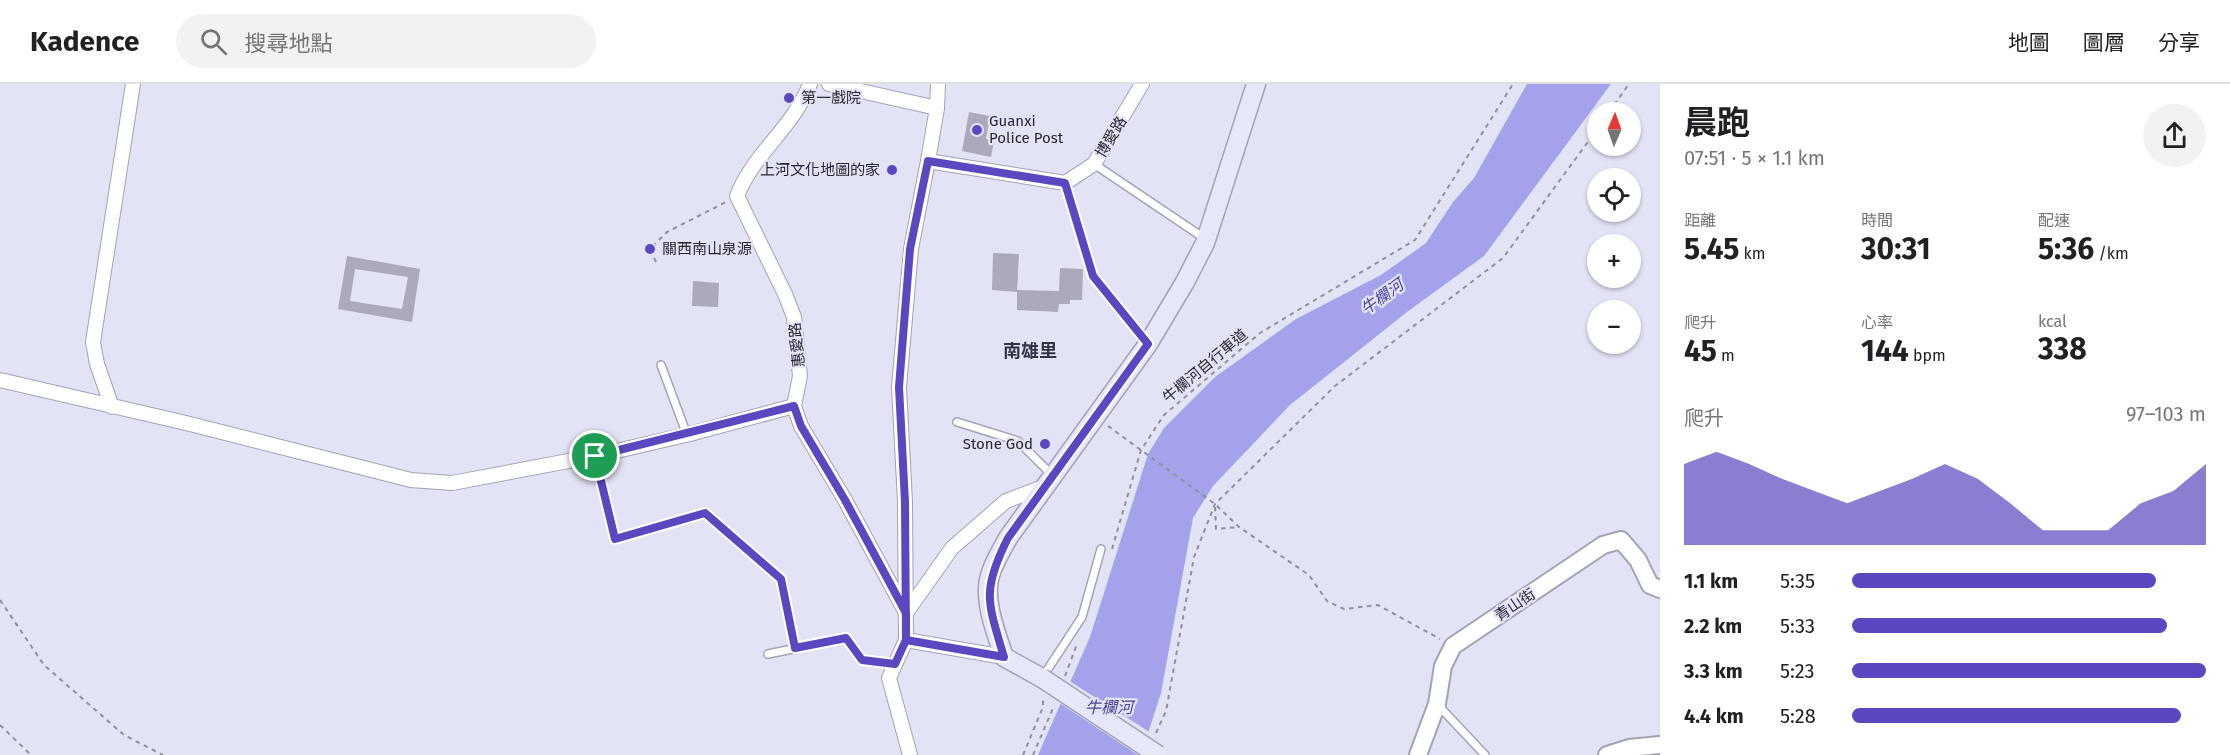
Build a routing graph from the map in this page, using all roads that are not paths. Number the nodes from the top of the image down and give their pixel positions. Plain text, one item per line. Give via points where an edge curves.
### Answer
1 (133, 84) edge
2 (810, 84) edge
3 (829, 84) edge
4 (938, 84) edge
5 (1142, 84) edge
6 (1256, 84) edge
7 (937, 108) junction
8 (928, 161) junction
9 (1094, 164) junction
10 (1065, 183) junction
11 (1206, 239) junction
12 (1148, 344) junction
13 (662, 365) dead end
14 (0, 380) edge
15 (794, 406) junction
16 (112, 407) junction
17 (957, 422) dead end
18 (687, 435) junction
19 (595, 456) junction
20 (1051, 481) junction
21 (1101, 549) dead end
22 (1660, 589) edge
23 (906, 613) junction
24 (906, 640) junction
25 (795, 648) junction
26 (768, 654) dead end
27 (1004, 657) junction
28 (895, 664) junction
29 (1042, 678) junction
30 (1437, 704) junction
31 (1660, 745) edge
32 (1156, 746) edge
33 (910, 755) edge
34 (1418, 755) edge
35 (1485, 755) edge
36 (1607, 755) edge

1 - 16 street via 93,342
2 - 15 street, 惠愛路 via 803,103 744,178 737,196 794,317 800,376
3 - 7 street
4 - 7 street
5 - 9 street, 博愛路
6 - 11 main road
7 - 8 street
8 - 10 street
8 - 23 street via 910,249 899,387
9 - 10 street, 博愛路
9 - 11 lane
10 - 12 lane via 1093,276
11 - 12 main road
12 - 20 main road
13 - 18 lane
14 - 16 street
15 - 18 street
15 - 23 street via 801,426
16 - 19 street via 411,480 452,483
17 - 20 lane via 1018,441
18 - 19 street
19 - 25 lane via 615,539 705,513 781,579
20 - 23 street via 1006,501 952,548
20 - 27 main road via 1008,538 993,567 989,596
21 - 29 lane via 1082,617
22 - 30 street, 青山街 via 1650,585 1621,540 1603,544 1453,646 1443,666
23 - 24 street
24 - 27 street
24 - 28 street
25 - 26 lane
25 - 28 lane via 846,638 862,660
27 - 29 main road
28 - 33 street via 889,678
29 - 32 main road, bridge
30 - 34 street
30 - 35 lane
31 - 36 street

